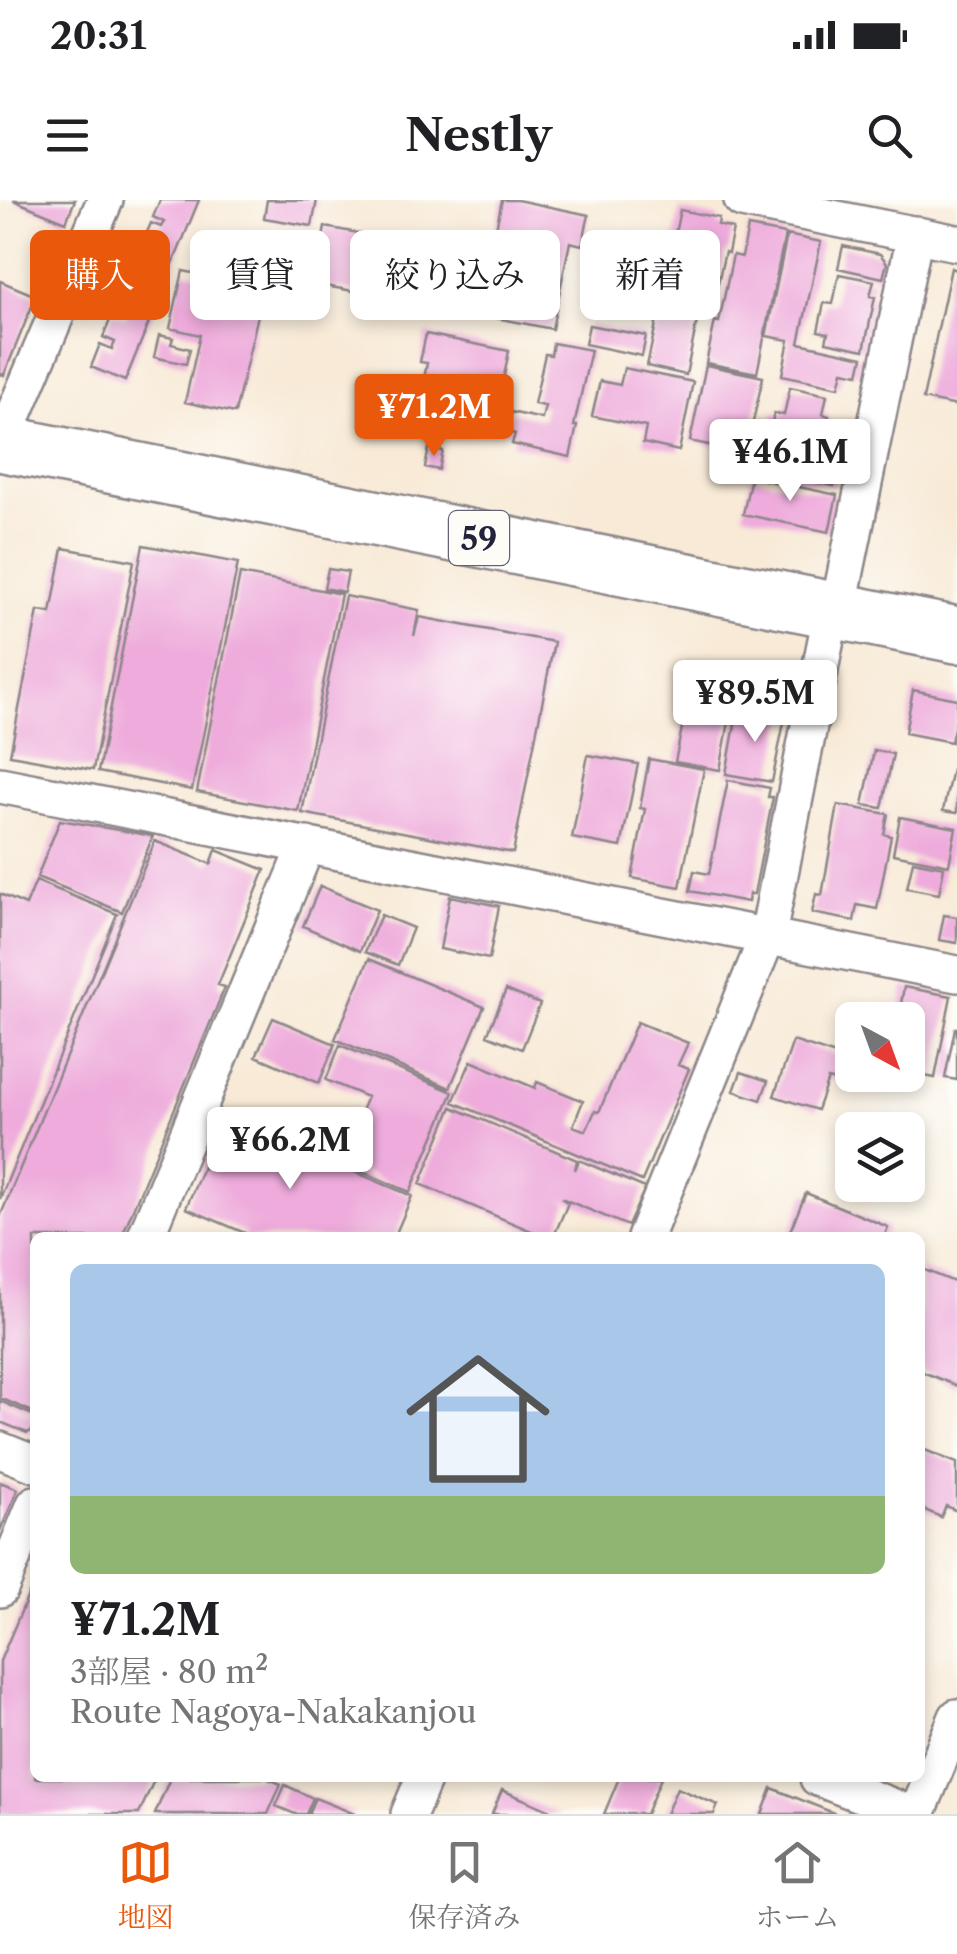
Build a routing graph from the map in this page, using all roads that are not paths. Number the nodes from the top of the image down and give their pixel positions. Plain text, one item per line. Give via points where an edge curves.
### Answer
1 (105, 200) edge
2 (742, 200) edge
3 (915, 234) junction
4 (957, 243) edge
5 (0, 444) edge
6 (835, 610) junction
7 (957, 635) edge
8 (0, 785) edge
9 (307, 844) junction
10 (768, 936) junction
11 (957, 974) edge
12 (147, 1232) edge
13 (647, 1232) edge
14 (0, 1450) edge
15 (30, 1462) edge
16 (30, 1516) edge
17 (0, 1589) edge
18 (957, 1718) edge
19 (422, 1782) edge
20 (829, 1782) edge
21 (409, 1814) edge
22 (915, 1814) edge

1 - 5 street
2 - 3 street
3 - 4 street
3 - 6 street
5 - 6 main road, 59
6 - 7 main road, 59
6 - 10 street
8 - 9 street
9 - 10 street
9 - 12 street
10 - 11 street
10 - 13 street
14 - 15 street
16 - 17 street
18 - 22 street
19 - 21 street
20 - 22 street

